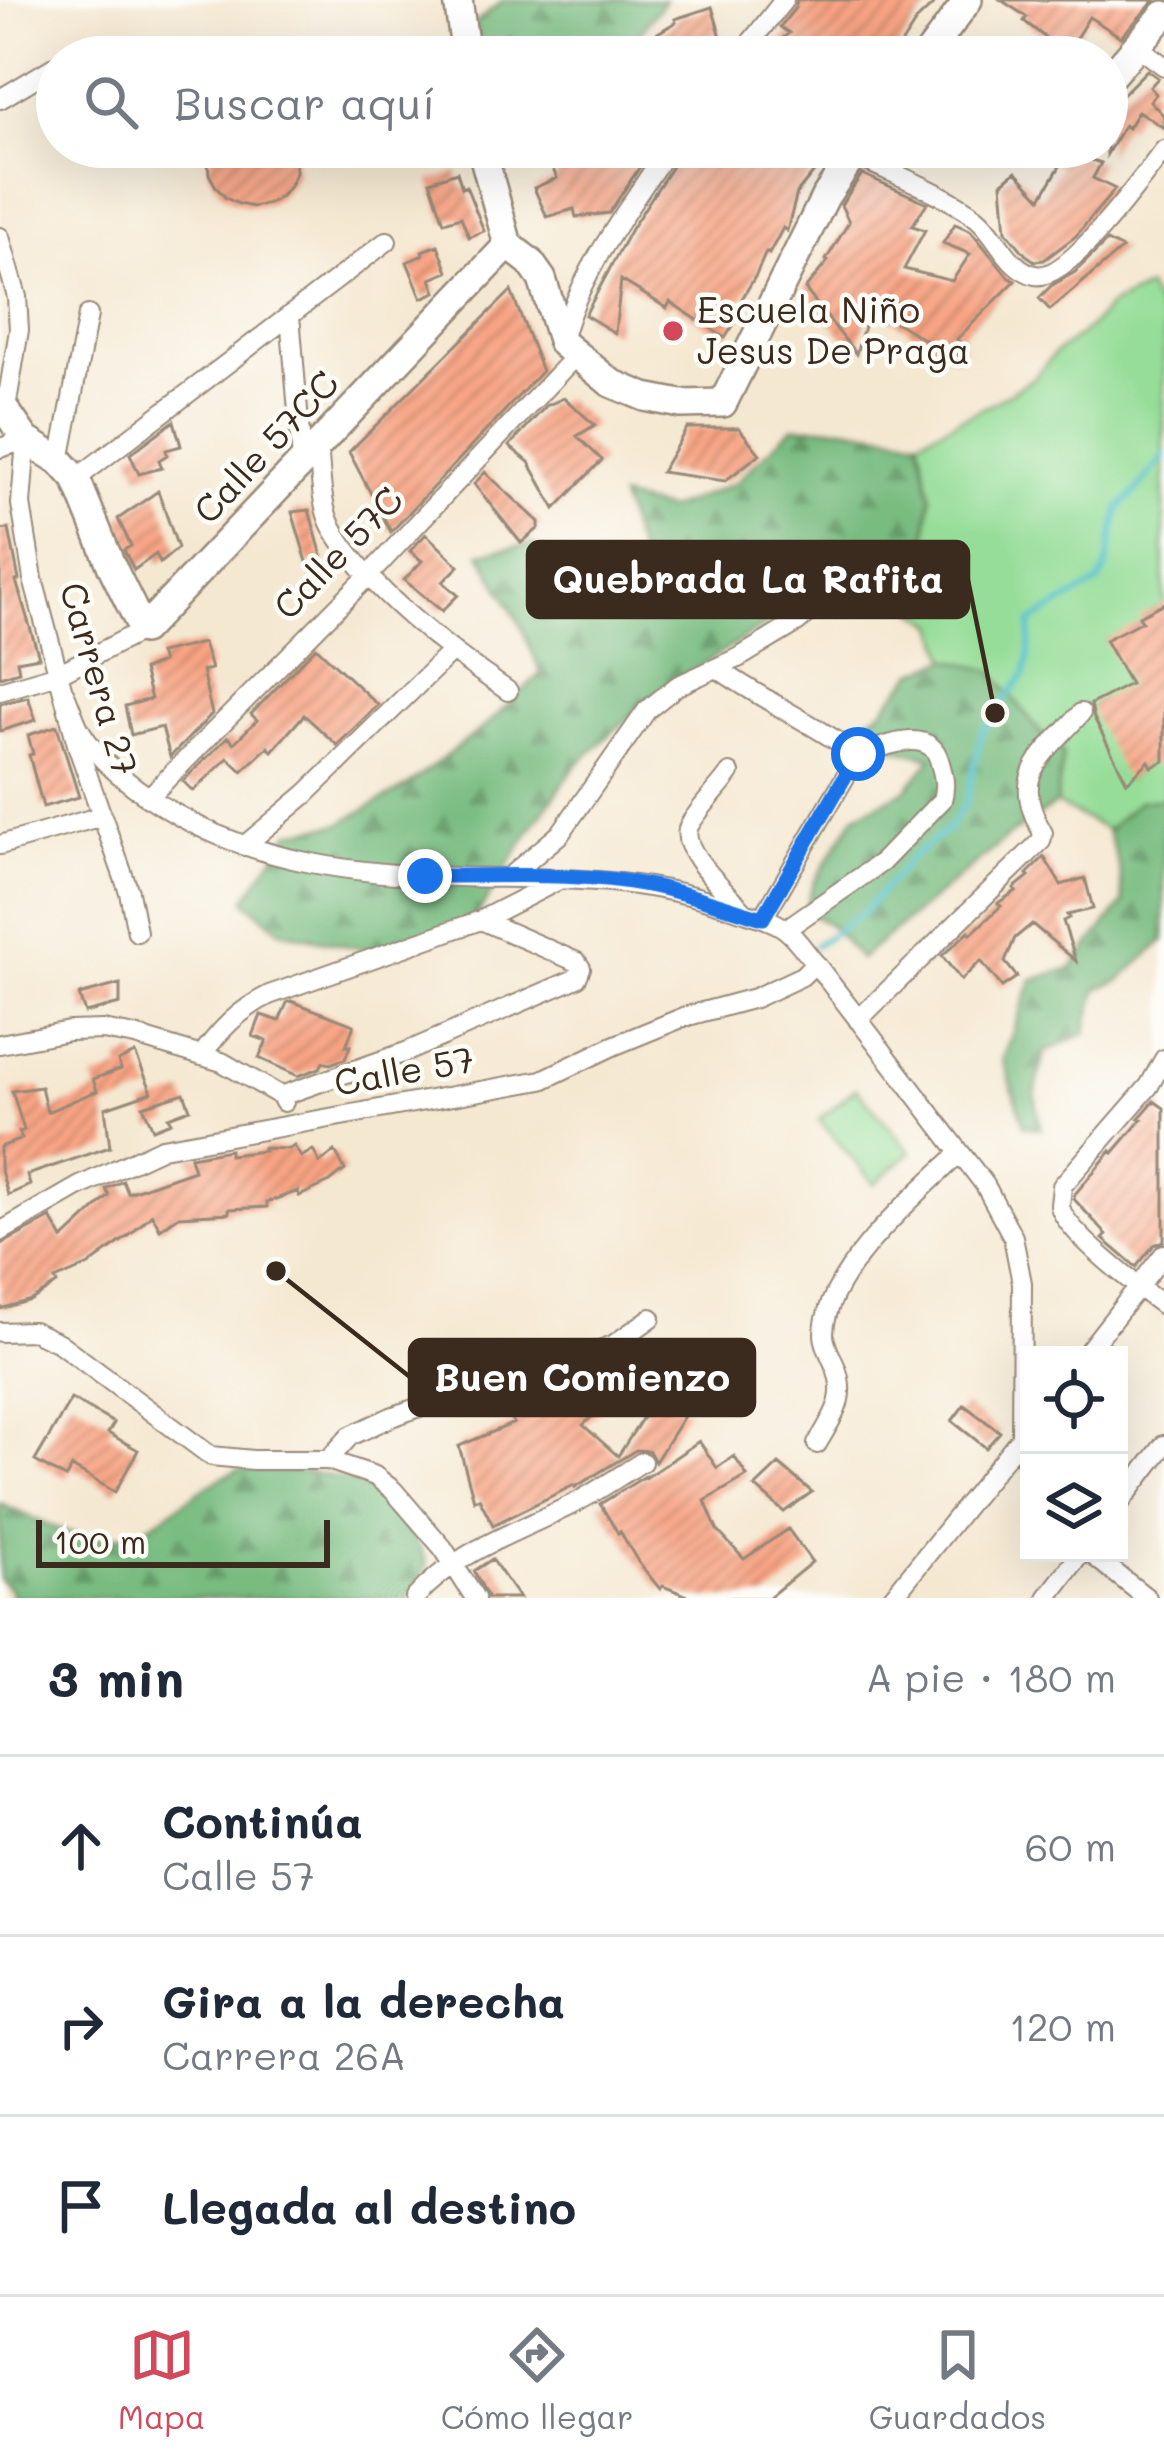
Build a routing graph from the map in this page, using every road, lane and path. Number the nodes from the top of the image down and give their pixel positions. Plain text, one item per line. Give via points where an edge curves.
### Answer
1 (458, 0) edge
2 (784, 0) edge
3 (968, 0) edge
4 (1164, 15) edge
5 (463, 36) edge
6 (756, 36) edge
7 (943, 36) edge
8 (1137, 46) junction
9 (1128, 56) edge
10 (1164, 66) edge
11 (36, 78) edge
12 (0, 99) edge
13 (1164, 150) edge
14 (488, 168) edge
15 (655, 168) edge
16 (845, 168) edge
17 (888, 168) edge
18 (0, 237) edge
19 (387, 241) dead end
20 (508, 244) junction
21 (88, 315) dead end
22 (290, 315) junction
23 (569, 349) junction
24 (3, 405) edge
25 (13, 444) edge
26 (310, 453) junction
27 (68, 470) junction
28 (369, 575) junction
29 (947, 584) dead end
30 (143, 630) junction
31 (451, 652) junction
32 (717, 668) junction
33 (58, 674) junction
34 (0, 691) edge
35 (508, 691) dead end
36 (65, 694) junction
37 (1082, 713) dead end
38 (858, 754) junction
39 (730, 773) dead end
40 (148, 798) junction
41 (102, 816) junction
42 (0, 845) edge
43 (244, 846) junction
44 (509, 877) junction
45 (563, 877) junction
46 (755, 916) junction
47 (482, 920) junction
48 (786, 929) junction
49 (137, 932) dead end
50 (815, 964) junction
51 (857, 1020) junction
52 (0, 1044) edge
53 (202, 1056) junction
54 (1164, 1059) edge
55 (1156, 1089) edge
56 (281, 1096) junction
57 (294, 1122) junction
58 (960, 1153) junction
59 (0, 1232) edge
60 (1164, 1255) edge
61 (1138, 1287) junction
62 (1164, 1306) edge
63 (650, 1318) dead end
64 (0, 1332) edge
65 (1023, 1346) edge
66 (1092, 1346) edge
67 (1020, 1438) edge
68 (817, 1444) dead end
69 (1164, 1445) edge
70 (328, 1460) junction
71 (642, 1462) dead end
72 (1128, 1492) edge
73 (1078, 1562) edge
74 (1098, 1562) edge
75 (454, 1564) junction
76 (415, 1598) edge
77 (475, 1598) edge
78 (892, 1598) edge
79 (1047, 1598) edge
80 (1147, 1598) edge

1 - 5 street
2 - 6 street
3 - 7 street
4 - 8 street
8 - 9 street
8 - 10 street
11 - 12 street
13 - 17 street via 1081,252 1036,276 979,219
14 - 20 street
15 - 23 street via 570,310
16 - 23 street via 722,403 645,397 610,383
18 - 24 street via 19,331
19 - 22 street
20 - 23 street via 542,279
20 - 26 street, Calle 57CC
21 - 27 street
22 - 26 street
22 - 27 street
23 - 28 street, Calle 57C
24 - 25 street
25 - 27 street
25 - 33 street, Carrera 27 via 33,579
26 - 28 street via 333,529
26 - 30 street, Calle 57CC
27 - 30 street
28 - 31 street
28 - 40 street, Calle 57C
29 - 32 street via 871,574 840,585 797,622
30 - 33 street, Calle 57CC
31 - 35 street
31 - 43 street
32 - 38 street
32 - 44 street via 647,710 560,834
33 - 34 street
33 - 36 street, Carrera 27
36 - 40 street via 97,752
36 - 41 street, Carrera 27
37 - 51 street via 1027,784 1041,842
38 - 46 street
38 - 48 street via 908,740 930,744 946,787 942,800 883,862
39 - 46 street via 688,829 687,842
40 - 43 street
41 - 42 street
41 - 49 street, Carrera 27
43 - 44 street via 344,867
44 - 45 street
45 - 46 street via 644,884
45 - 47 street
46 - 48 street
47 - 53 street via 250,1004
47 - 56 street, Calle 57 via 568,957 581,968 577,978
48 - 50 street
50 - 51 street
50 - 57 street, Calle 57 via 755,998 683,1017 542,1080
51 - 58 street
52 - 53 street via 103,1030
53 - 56 street
54 - 55 street
55 - 61 street via 1062,1186 1060,1205
56 - 57 street
57 - 59 street, Calle 57 via 162,1148
58 - 65 street via 1012,1237
58 - 68 street via 883,1227 829,1309 824,1337 841,1400
60 - 61 street
61 - 62 street
61 - 66 street
63 - 70 street via 613,1345 391,1417 350,1436
64 - 70 street via 33,1331 59,1343 211,1456
67 - 78 street
69 - 72 street
70 - 75 street via 393,1490
71 - 75 street
73 - 79 street
74 - 80 street
75 - 76 street
75 - 77 street

